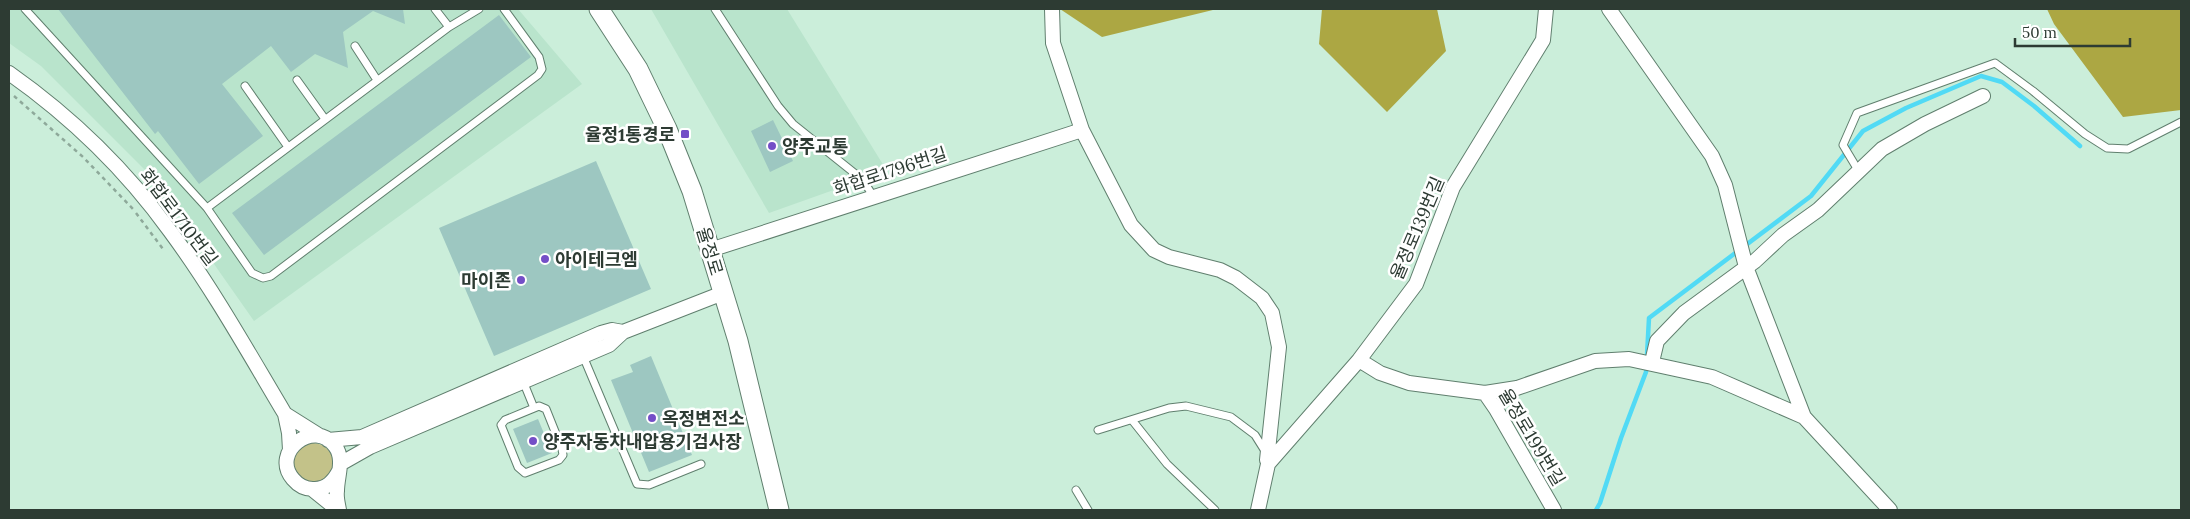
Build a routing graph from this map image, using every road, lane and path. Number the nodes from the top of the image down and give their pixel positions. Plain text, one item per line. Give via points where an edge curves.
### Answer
1 (24, 9) edge
2 (435, 9) edge
3 (479, 9) edge
4 (504, 9) edge
5 (599, 9) edge
6 (715, 9) edge
7 (1052, 9) edge
8 (1546, 9) edge
9 (1608, 9) edge
10 (449, 27) junction
11 (355, 46) dead end
12 (9, 72) edge
13 (297, 80) dead end
14 (377, 80) junction
15 (245, 86) dead end
16 (9, 92) edge
17 (1983, 96) dead end
18 (325, 119) junction
19 (2181, 122) edge
20 (1082, 130) junction
21 (288, 147) junction
22 (1858, 170) junction
23 (873, 196) junction
24 (207, 208) junction
25 (710, 250) junction
26 (169, 256) dead end
27 (1746, 265) junction
28 (723, 292) junction
29 (623, 332) junction
30 (583, 356) junction
31 (1359, 360) junction
32 (1652, 362) junction
33 (523, 381) junction
34 (1485, 393) junction
35 (534, 408) junction
36 (285, 414) junction
37 (1804, 417) junction
38 (1132, 420) junction
39 (1098, 430) dead end
40 (324, 438) junction
41 (290, 450) junction
42 (1267, 463) junction
43 (701, 464) dead end
44 (340, 467) junction
45 (312, 490) junction
46 (1076, 490) dead end
47 (338, 510) edge
48 (779, 510) edge
49 (1088, 510) edge
50 (1216, 510) edge
51 (1258, 510) edge
52 (1554, 510) edge
53 (1890, 510) edge

1 - 24 lane
2 - 10 lane
3 - 10 lane
4 - 24 lane via 539,57 542,69 538,75 271,276 263,278 252,273
5 - 25 main road, 율정로 via 638,69 667,130 692,191
6 - 23 lane via 793,124 863,180
7 - 20 street via 1053,43
8 - 31 street, 율정로139번길 via 1543,40 1453,187 1416,284
9 - 27 street via 1712,156 1725,185
10 - 14 lane
11 - 14 lane
12 - 36 street, 화합로1710번길 via 42,96 91,140 169,230 212,292
13 - 18 lane
14 - 18 lane
15 - 21 lane
16 - 26 path via 83,157 134,210
17 - 22 street via 1882,149
18 - 21 lane
19 - 22 lane via 2128,150 2107,148 1995,63 1856,113 1843,145
20 - 23 street, 화합로1796번길
20 - 42 street via 1136,233 1154,250 1236,278 1262,298 1272,314 1279,347
21 - 24 lane
22 - 27 street via 1818,210
23 - 25 street, 화합로1796번길
25 - 28 main road, 율정로
27 - 32 street via 1684,313 1657,341
27 - 37 street
28 - 29 street
28 - 48 main road, 율정로
29 - 30 street via 609,345
29 - 40 street via 601,333 362,437
30 - 33 street
30 - 43 lane via 637,484 649,485
31 - 34 street, 율정로199번길 via 1380,373 1409,383
31 - 42 street, 율정로139번길
32 - 34 street via 1629,359 1595,361 1517,388
32 - 37 street via 1712,377
33 - 35 lane
33 - 44 street via 370,446
34 - 52 street, 율정로199번길
35 - 35 lane via 505,420 502,425 518,467 525,473 559,460 563,453 545,407
36 - 40 street
36 - 41 street
37 - 53 street
38 - 39 lane
38 - 42 lane via 1180,406 1222,414 1255,435 1265,449
38 - 50 lane via 1167,464
40 - 41 street via 302,438
40 - 44 street via 339,453
41 - 45 street via 287,458 290,476 303,488
42 - 51 street, 율정로139번길
44 - 45 street via 329,485
44 - 47 street via 336,492
45 - 47 street
46 - 49 lane

